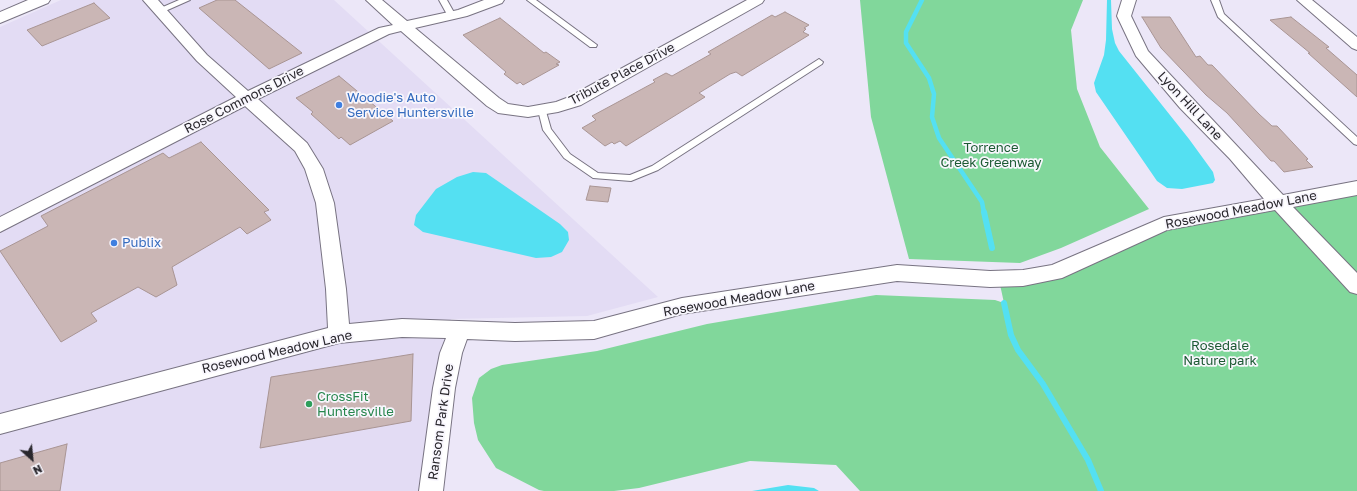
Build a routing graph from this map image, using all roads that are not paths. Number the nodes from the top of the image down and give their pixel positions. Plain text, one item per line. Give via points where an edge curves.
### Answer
1 (42, 0) edge
2 (186, 0) edge
3 (373, 0) edge
4 (443, 0) edge
5 (497, 0) edge
6 (531, 0) edge
7 (757, 0) edge
8 (1129, 0) edge
9 (1215, 0) edge
10 (1304, 0) edge
11 (155, 5) edge
12 (452, 16) junction
13 (0, 18) edge
14 (402, 25) junction
15 (593, 44) dead end
16 (1357, 45) edge
17 (818, 62) dead end
18 (247, 98) junction
19 (542, 110) junction
20 (1357, 142) edge
21 (1357, 188) edge
22 (1278, 202) junction
23 (0, 225) edge
24 (1357, 286) edge
25 (459, 331) junction
26 (339, 334) junction
27 (0, 424) edge
28 (431, 491) edge

1 - 13 main road
2 - 11 lane
3 - 14 street, Tribute Place Drive
4 - 12 lane
5 - 12 street, Rose Commons Drive
6 - 15 lane
7 - 19 street, Tribute Place Drive via 575,101
8 - 22 street, Lyon Hill Lane via 1124,16 1141,53
9 - 20 lane via 1221,15
10 - 16 street
11 - 18 street via 202,58
12 - 14 street, Rose Commons Drive
14 - 18 street, Rose Commons Drive via 384,31
14 - 19 street, Tribute Place Drive via 504,109 528,112
17 - 19 lane via 655,168 631,178 596,176 567,156 547,130
18 - 23 street, Rose Commons Drive
18 - 26 street via 301,147 314,168 325,203
21 - 22 street, Rosewood Meadow Lane
22 - 24 street, Lyon Hill Lane
22 - 25 street, Rosewood Meadow Lane via 1164,224 1055,272 1023,278 990,279 897,274 682,306 594,330
25 - 26 street, Rosewood Meadow Lane via 402,328
25 - 28 street, Ransom Park Drive via 451,353 444,388
26 - 27 street, Rosewood Meadow Lane

